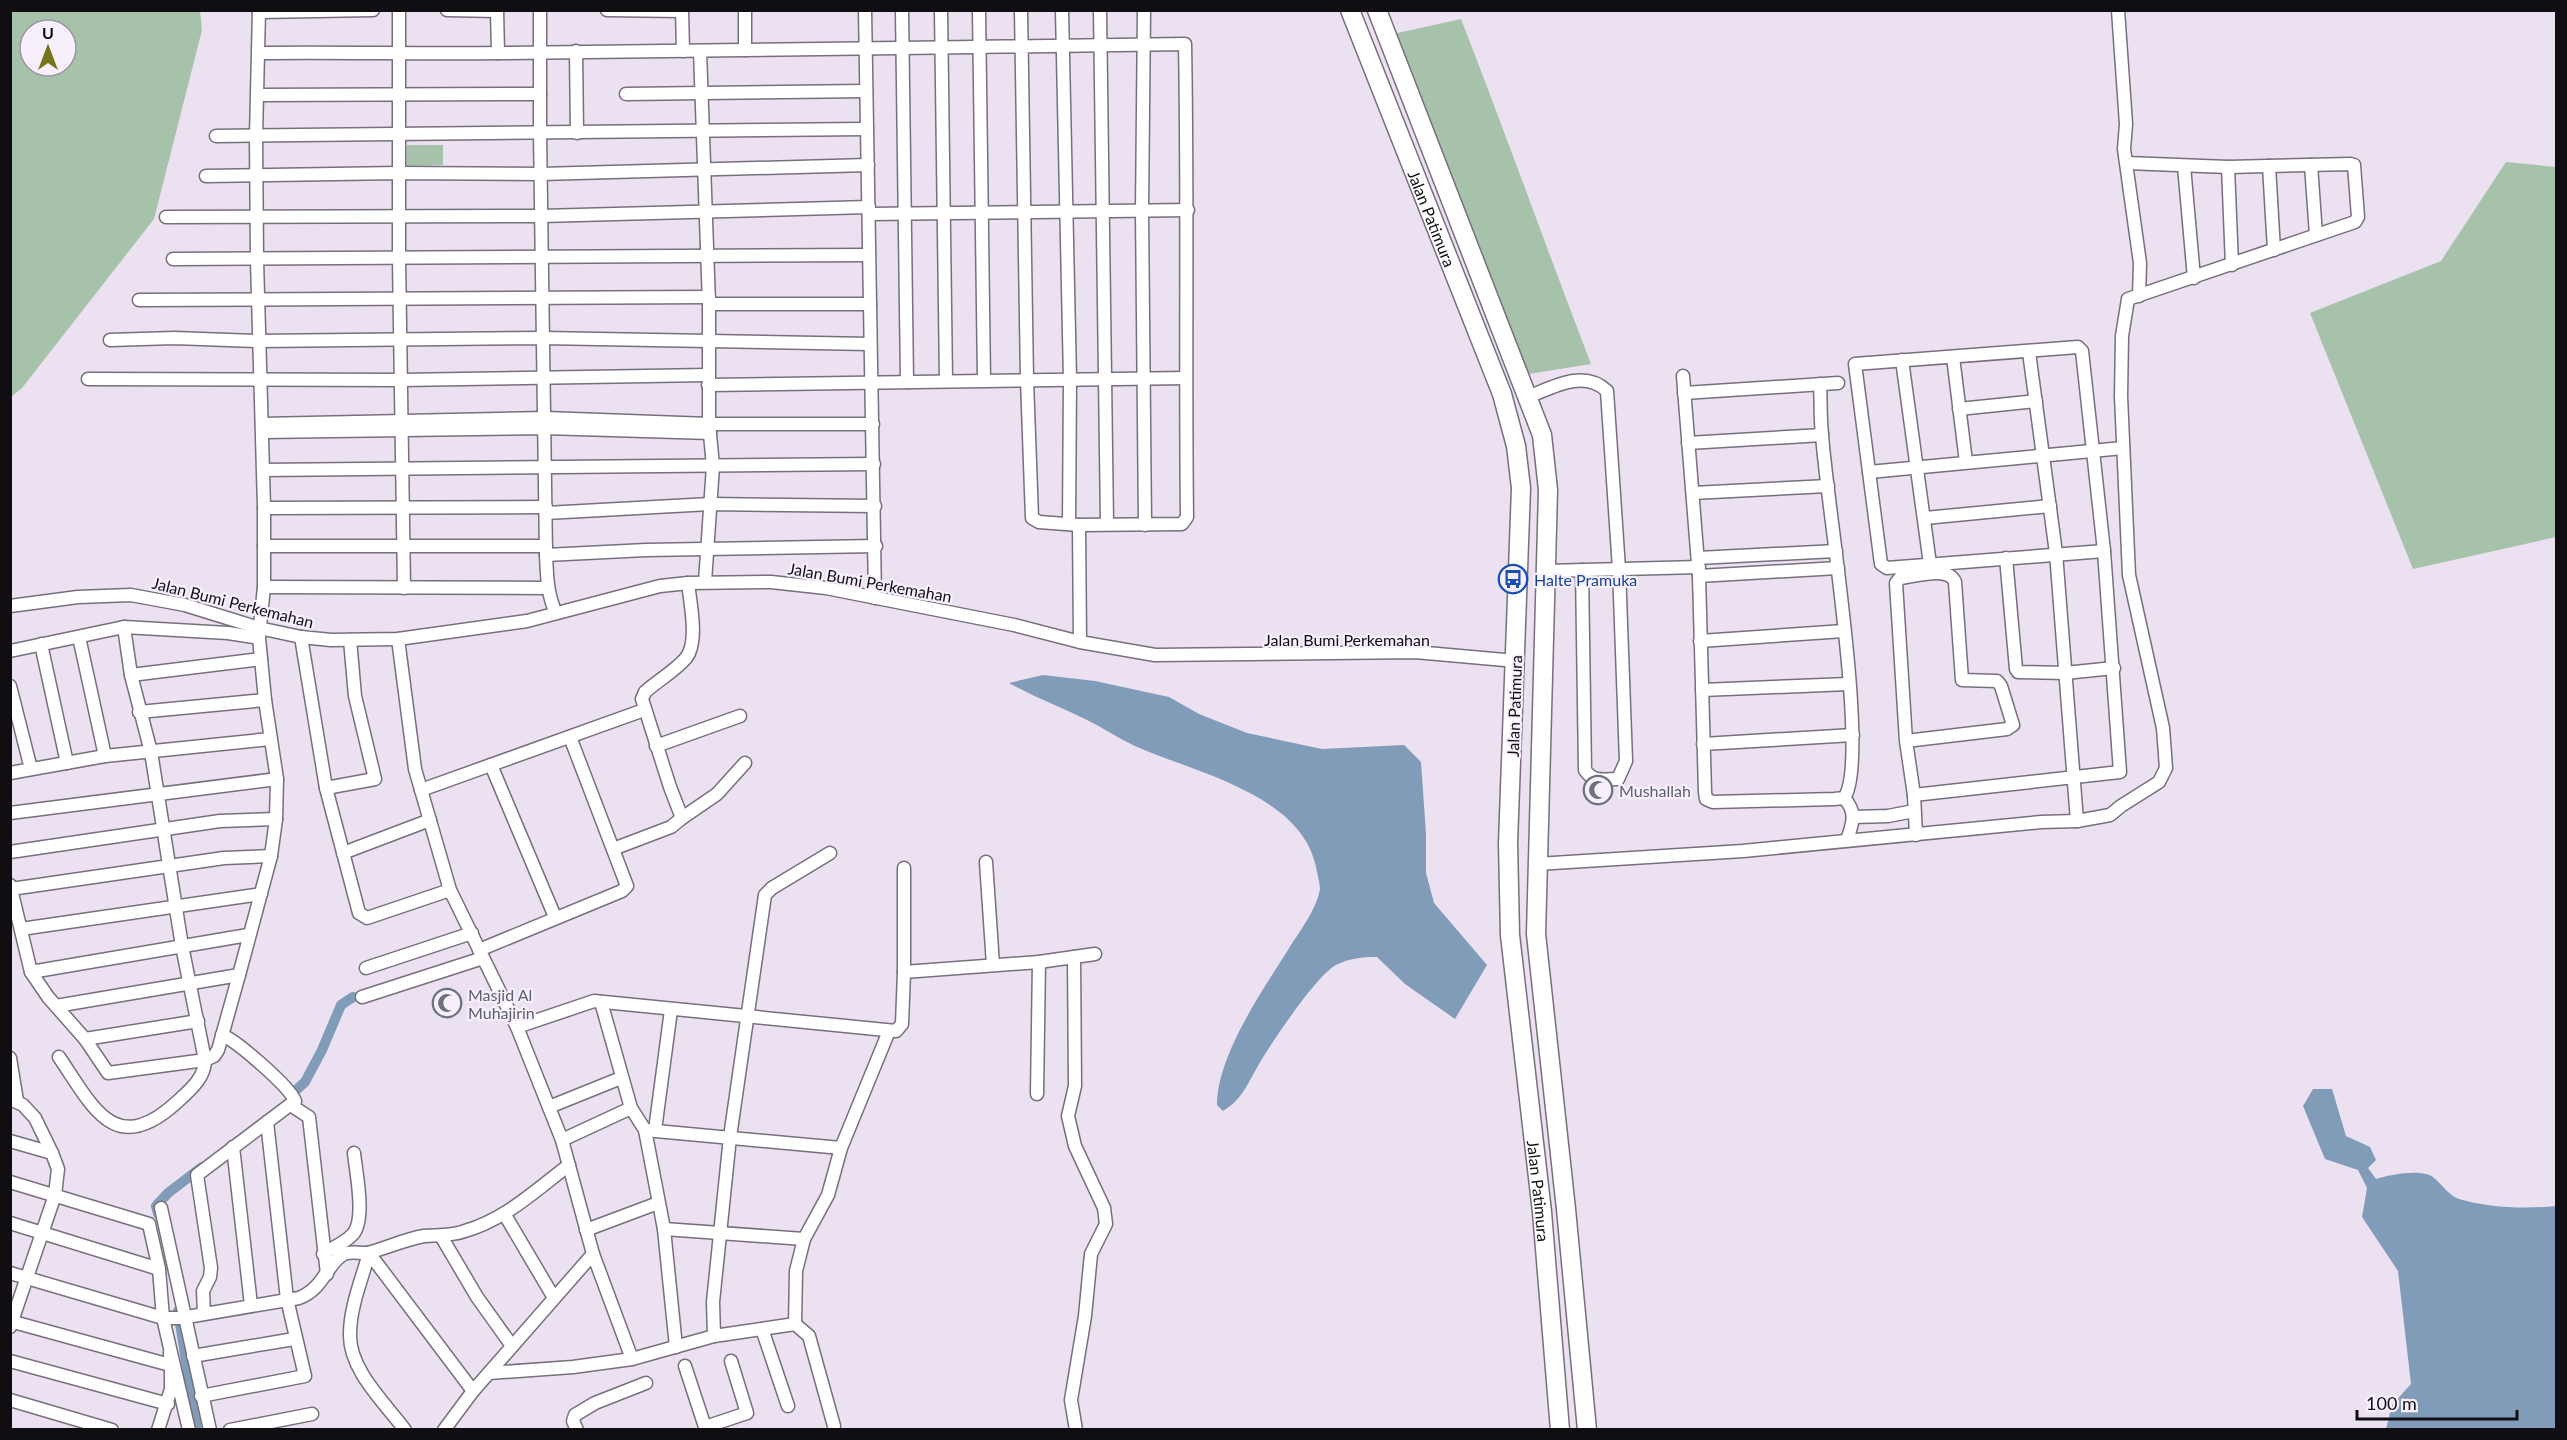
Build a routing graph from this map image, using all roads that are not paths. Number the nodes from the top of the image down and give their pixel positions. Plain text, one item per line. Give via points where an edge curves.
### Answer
1 (373, 10) edge
2 (399, 10) edge
3 (447, 10) edge
4 (540, 10) edge
5 (608, 10) edge
6 (745, 10) edge
7 (864, 10) edge
8 (902, 10) edge
9 (941, 10) edge
10 (979, 10) edge
11 (1021, 10) edge
12 (1062, 10) edge
13 (1100, 10) edge
14 (1144, 10) edge
15 (1350, 10) edge
16 (1377, 10) edge
17 (2118, 10) edge
18 (259, 11) edge
19 (497, 11) edge
20 (682, 11) edge
21 (1101, 45) junction
22 (1144, 45) junction
23 (1021, 46) junction
24 (1063, 46) junction
25 (941, 47) junction
26 (980, 47) junction
27 (866, 48) junction
28 (903, 48) junction
29 (745, 50) junction
30 (400, 51) junction
31 (576, 51) junction
32 (683, 51) junction
33 (700, 51) junction
34 (259, 53) junction
35 (498, 53) junction
36 (540, 53) junction
37 (867, 91) junction
38 (626, 93) dead end
39 (702, 93) junction
40 (540, 94) junction
41 (258, 95) junction
42 (399, 95) junction
43 (867, 129) junction
44 (703, 131) junction
45 (540, 133) junction
46 (577, 133) junction
47 (216, 136) dead end
48 (256, 136) junction
49 (399, 136) junction
50 (2127, 163) junction
51 (868, 165) junction
52 (2311, 165) junction
53 (2184, 166) junction
54 (2269, 166) junction
55 (2228, 167) junction
56 (705, 171) junction
57 (399, 173) junction
58 (540, 174) junction
59 (206, 176) dead end
60 (256, 176) junction
61 (1188, 210) junction
62 (869, 211) junction
63 (1103, 211) junction
64 (1142, 211) junction
65 (1454, 211) junction
66 (707, 212) junction
67 (1023, 212) junction
68 (1065, 212) junction
69 (944, 213) junction
70 (982, 213) junction
71 (905, 214) junction
72 (399, 216) junction
73 (541, 216) junction
74 (166, 217) dead end
75 (256, 218) junction
76 (1431, 220) junction
77 (2316, 235) junction
78 (2274, 250) junction
79 (708, 254) junction
80 (869, 255) junction
81 (542, 257) junction
82 (173, 259) dead end
83 (399, 259) junction
84 (257, 260) junction
85 (2232, 265) junction
86 (2194, 278) junction
87 (2139, 296) junction
88 (542, 297) junction
89 (399, 299) junction
90 (139, 300) dead end
91 (258, 300) junction
92 (709, 300) junction
93 (870, 304) junction
94 (543, 338) junction
95 (400, 339) junction
96 (110, 340) dead end
97 (259, 341) junction
98 (708, 342) junction
99 (870, 344) junction
100 (2029, 352) junction
101 (1953, 357) junction
102 (1902, 360) junction
103 (1683, 376) dead end
104 (545, 378) junction
105 (1145, 378) junction
106 (1185, 378) junction
107 (88, 379) dead end
108 (260, 379) junction
109 (1070, 379) junction
110 (1105, 379) junction
111 (401, 380) junction
112 (708, 380) junction
113 (984, 380) junction
114 (1027, 380) junction
115 (907, 381) junction
116 (946, 381) junction
117 (871, 382) junction
118 (1838, 383) dead end
119 (1821, 384) junction
120 (1684, 393) junction
121 (1528, 397) junction
122 (2036, 401) junction
123 (1959, 409) junction
124 (545, 423) junction
125 (873, 424) junction
126 (403, 425) junction
127 (262, 428) junction
128 (710, 428) junction
129 (1822, 435) junction
130 (1688, 443) junction
131 (2123, 448) junction
132 (2093, 450) junction
133 (2043, 455) junction
134 (1966, 462) junction
135 (874, 464) junction
136 (713, 466) junction
137 (1917, 467) junction
138 (403, 469) junction
139 (545, 469) junction
140 (264, 470) junction
141 (1869, 472) junction
142 (1828, 486) junction
143 (1693, 493) junction
144 (710, 504) junction
145 (875, 506) junction
146 (2050, 506) junction
147 (404, 507) junction
148 (264, 508) junction
149 (546, 510) junction
150 (1924, 518) junction
151 (1107, 524) junction
152 (1074, 525) junction
153 (1145, 525) junction
154 (264, 546) junction
155 (404, 546) junction
156 (876, 546) junction
157 (707, 549) junction
158 (546, 550) junction
159 (1836, 551) junction
160 (2104, 551) junction
161 (2056, 553) junction
162 (2006, 558) junction
163 (1930, 564) junction
164 (1699, 567) junction
165 (1838, 568) junction
166 (1619, 569) junction
167 (1582, 570) junction
168 (1546, 571) junction
169 (705, 582) junction
170 (688, 583) junction
171 (264, 587) junction
172 (405, 588) junction
173 (548, 588) junction
174 (875, 598) junction
175 (10, 606) edge
176 (556, 613) junction
177 (124, 627) junction
178 (1844, 631) junction
179 (259, 633) junction
180 (79, 637) junction
181 (301, 637) junction
182 (398, 639) junction
183 (350, 640) junction
184 (1700, 641) junction
185 (1080, 642) junction
186 (41, 644) junction
187 (10, 651) edge
188 (261, 659) junction
189 (1516, 661) junction
190 (2114, 668) junction
191 (2065, 673) junction
192 (131, 675) junction
193 (1848, 684) junction
194 (10, 686) edge
195 (1702, 690) junction
196 (265, 699) junction
197 (644, 710) junction
198 (139, 712) junction
199 (741, 716) dead end
200 (1853, 735) junction
201 (570, 737) junction
202 (270, 739) junction
203 (1906, 741) junction
204 (1703, 744) junction
205 (656, 746) junction
206 (151, 752) junction
207 (105, 756) junction
208 (67, 763) junction
209 (745, 763) dead end
210 (491, 765) junction
211 (31, 769) junction
212 (10, 773) edge
213 (277, 779) junction
214 (2073, 779) junction
215 (326, 788) junction
216 (421, 790) junction
217 (156, 793) junction
218 (1914, 795) junction
219 (1844, 798) junction
220 (1914, 811) junction
221 (10, 813) edge
222 (1854, 817) junction
223 (682, 818) junction
224 (276, 819) junction
225 (430, 820) junction
226 (2077, 821) junction
227 (162, 829) junction
228 (1916, 835) junction
229 (1847, 840) junction
230 (613, 849) junction
231 (10, 852) edge
232 (343, 853) junction
233 (830, 853) dead end
234 (271, 856) junction
235 (986, 862) dead end
236 (1537, 864) junction
237 (168, 866) junction
238 (904, 868) dead end
239 (11, 887) edge
240 (450, 890) junction
241 (261, 894) junction
242 (175, 905) junction
243 (555, 917) junction
244 (21, 929) junction
245 (471, 933) junction
246 (248, 935) junction
247 (182, 946) junction
248 (481, 954) junction
249 (1095, 954) dead end
250 (1074, 957) junction
251 (1039, 962) junction
252 (993, 965) junction
253 (366, 968) dead end
254 (31, 972) junction
255 (904, 972) junction
256 (239, 975) junction
257 (190, 983) junction
258 (362, 997) dead end
259 (601, 1002) junction
260 (56, 1006) junction
261 (671, 1010) junction
262 (746, 1018) junction
263 (198, 1021) junction
264 (517, 1028) junction
265 (889, 1031) junction
266 (222, 1035) junction
267 (86, 1039) junction
268 (59, 1057) dead end
269 (10, 1058) edge
270 (205, 1060) junction
271 (621, 1078) junction
272 (1037, 1094) dead end
273 (14, 1100) edge
274 (292, 1106) junction
275 (549, 1107) junction
276 (631, 1108) junction
277 (267, 1122) junction
278 (650, 1130) junction
279 (730, 1137) junction
280 (562, 1140) junction
281 (10, 1141) edge
282 (233, 1147) junction
283 (841, 1148) junction
284 (52, 1153) junction
285 (354, 1153) dead end
286 (569, 1164) junction
287 (10, 1182) edge
288 (55, 1195) junction
289 (658, 1203) junction
290 (161, 1208) dead end
291 (505, 1215) junction
292 (10, 1223) edge
293 (664, 1229) junction
294 (586, 1230) junction
295 (42, 1233) junction
296 (720, 1234) junction
297 (441, 1236) junction
298 (804, 1239) junction
299 (369, 1253) junction
300 (323, 1254) junction
301 (593, 1254) junction
302 (159, 1269) junction
303 (10, 1273) edge
304 (327, 1274) junction
305 (27, 1277) junction
306 (554, 1298) junction
307 (286, 1299) junction
308 (251, 1305) junction
309 (204, 1314) junction
310 (176, 1318) junction
311 (11, 1323) edge
312 (795, 1324) junction
313 (762, 1329) junction
314 (714, 1336) junction
315 (294, 1339) junction
316 (170, 1343) junction
317 (512, 1346) junction
318 (676, 1347) junction
319 (193, 1356) junction
320 (632, 1359) junction
321 (10, 1361) edge
322 (731, 1361) dead end
323 (170, 1365) junction
324 (685, 1366) dead end
325 (489, 1373) junction
326 (646, 1383) dead end
327 (473, 1390) junction
328 (201, 1396) junction
329 (10, 1400) edge
330 (168, 1404) junction
331 (788, 1406) dead end
332 (312, 1414) dead end
333 (834, 1425) dead end
334 (706, 1428) edge
335 (112, 1430) edge
336 (158, 1430) edge
337 (189, 1430) edge
338 (210, 1430) edge
339 (230, 1430) edge
340 (405, 1430) edge
341 (444, 1430) edge
342 (577, 1430) edge
343 (1076, 1430) edge
344 (1560, 1430) edge
345 (1587, 1430) edge

1 - 18 street
2 - 30 street
3 - 19 street
4 - 36 street
5 - 20 street
6 - 29 street
7 - 27 street
8 - 28 street
9 - 25 street
10 - 26 street
11 - 23 street
12 - 24 street
13 - 21 street
14 - 22 street
15 - 76 highway, Jalan Patimura
16 - 65 highway, Jalan Patimura
17 - 50 street
18 - 34 street
19 - 35 street
20 - 32 street
21 - 22 street
21 - 24 street
21 - 63 street
22 - 61 street via 1185,44
22 - 64 street
23 - 24 street
23 - 26 street
23 - 67 street
24 - 68 street
25 - 26 street
25 - 28 street
25 - 69 street
26 - 70 street
27 - 28 street
27 - 29 street
27 - 37 street
28 - 71 street
29 - 33 street
30 - 34 street
30 - 35 street
30 - 42 street
31 - 32 street
31 - 36 street
31 - 46 street
32 - 33 street
33 - 39 street
34 - 41 street
35 - 36 street
36 - 40 street
37 - 39 street
37 - 43 street
38 - 39 street
39 - 44 street
40 - 42 street
40 - 45 street
41 - 42 street
41 - 48 street
42 - 49 street
43 - 44 street
43 - 51 street
44 - 46 street
44 - 56 street
45 - 46 street
45 - 49 street
45 - 58 street
47 - 48 street
48 - 49 street
48 - 60 street
49 - 57 street
50 - 53 street
50 - 87 street via 2140,263
51 - 56 street
51 - 62 street
52 - 54 street
52 - 77 street
52 - 77 street via 2353,164 2358,217 2355,222
53 - 55 street
53 - 86 street
54 - 55 street
54 - 78 street
55 - 85 street
56 - 58 street
56 - 66 street
57 - 58 street
57 - 60 street
57 - 72 street
58 - 73 street
59 - 60 street
60 - 75 street
61 - 64 street
61 - 106 street
62 - 66 street
62 - 71 street
62 - 80 street
63 - 64 street
63 - 68 street
63 - 110 street
64 - 105 street
65 - 76 highway
65 - 121 highway, Jalan Patimura
66 - 73 street
66 - 79 street
67 - 68 street
67 - 70 street
67 - 114 street
68 - 109 street
69 - 70 street
69 - 71 street
69 - 116 street
70 - 113 street
71 - 115 street
72 - 73 street
72 - 75 street
72 - 83 street
73 - 81 street
74 - 75 street
75 - 84 street
76 - 189 highway, Jalan Patimura via 1502,394 1516,446 1521,488
77 - 78 street
78 - 85 street
79 - 80 street
79 - 81 street
79 - 92 street
80 - 93 street
81 - 83 street
81 - 88 street
82 - 84 street
83 - 84 street
83 - 89 street
84 - 91 street
85 - 86 street
86 - 87 street
87 - 131 street via 2128,299 2122,336
88 - 89 street
88 - 92 street
88 - 94 street
89 - 91 street
89 - 95 street
90 - 91 street
91 - 97 street
92 - 93 street
92 - 98 street
93 - 99 street
94 - 95 street
94 - 98 street
94 - 104 street
95 - 97 street
95 - 111 street
96 - 97 street
97 - 108 street
98 - 99 street
98 - 112 street
99 - 117 street
100 - 101 street
100 - 122 street
100 - 132 street via 2080,348
101 - 102 street
101 - 123 street
102 - 137 street
102 - 141 street via 1855,364
103 - 120 street
104 - 111 street
104 - 112 street
104 - 124 street
105 - 106 street
105 - 110 street
105 - 153 street
106 - 153 street via 1187,520 1177,525
107 - 108 street
108 - 111 street
108 - 127 street
109 - 110 street
109 - 114 street
109 - 152 street
110 - 151 street
111 - 126 street
112 - 117 street
112 - 128 street
113 - 114 street
113 - 116 street
114 - 152 street via 1032,518
115 - 116 street
115 - 117 street
117 - 125 street
118 - 119 street
119 - 120 street
119 - 129 street
120 - 130 street
121 - 166 street via 1563,382 1598,382 1607,391
121 - 168 highway, Jalan Patimura via 1542,435 1548,490
122 - 123 street
122 - 133 street
123 - 134 street
124 - 126 street
124 - 128 street
124 - 139 street
125 - 128 street
125 - 135 street
126 - 127 street
126 - 138 street
127 - 140 street
128 - 136 street
129 - 130 street
129 - 142 street
130 - 143 street
131 - 132 street
131 - 226 street via 2129,575 2163,728 2166,768 2159,782 2110,814
132 - 133 street
132 - 160 street
133 - 134 street
133 - 146 street
134 - 137 street
135 - 136 street
135 - 145 street
136 - 139 street
136 - 144 street
137 - 141 street
137 - 150 street
138 - 139 street
138 - 140 street
138 - 147 street
139 - 149 street
140 - 148 street
141 - 163 street via 1881,564 1887,568
142 - 143 street
142 - 159 street
143 - 164 street
144 - 145 street
144 - 149 street
144 - 157 street
145 - 156 street
146 - 150 street
146 - 161 street
147 - 148 street
147 - 149 street
147 - 155 street
148 - 154 street
149 - 158 street
150 - 163 street
151 - 152 street
151 - 153 street
152 - 185 street
154 - 155 street
154 - 171 street
155 - 158 street
155 - 172 street
156 - 157 street
156 - 174 street
157 - 158 street
157 - 169 street
158 - 173 street
159 - 164 street
159 - 165 street
160 - 161 street
160 - 190 street
161 - 162 street
161 - 191 street
162 - 163 street
162 - 191 street via 2017,671
164 - 165 street
164 - 166 street
164 - 184 street
165 - 178 street
166 - 167 street
166 - 167 street via 1626,761 1618,779 1596,780 1586,770
167 - 168 street
168 - 236 highway, Jalan Patimura
169 - 170 street, Jalan Bumi Perkemahan
169 - 174 street, Jalan Bumi Perkemahan via 771,582
170 - 176 street, Jalan Bumi Perkemahan via 632,592
170 - 197 street via 693,619 690,650 682,662 645,692
171 - 172 street
171 - 179 street
172 - 173 street
173 - 176 street
174 - 185 street, Jalan Bumi Perkemahan
175 - 179 street, Jalan Bumi Perkemahan via 131,595 185,605
176 - 182 street, Jalan Bumi Perkemahan via 497,627
177 - 179 street
177 - 180 street
177 - 192 street
178 - 184 street
178 - 193 street
179 - 181 street, Jalan Bumi Perkemahan
179 - 188 street
180 - 186 street
180 - 207 street
181 - 183 street, Jalan Bumi Perkemahan
181 - 215 street
182 - 183 street, Jalan Bumi Perkemahan
182 - 216 street via 406,714
183 - 215 street via 355,696 375,779
184 - 195 street
185 - 189 street, Jalan Bumi Perkemahan via 1155,655 1415,652
186 - 187 street
186 - 208 street
188 - 192 street
188 - 196 street
189 - 344 highway, Jalan Patimura via 1508,843 1510,935 1542,1212
190 - 191 street
190 - 214 street via 2122,770
191 - 214 street
192 - 198 street
193 - 195 street
193 - 200 street
194 - 211 street
195 - 204 street
196 - 198 street
196 - 202 street
197 - 201 street
197 - 205 street
198 - 206 street
199 - 205 street
200 - 204 street
200 - 219 street via 1850,787
201 - 210 street
201 - 230 street
202 - 206 street
202 - 213 street
203 - 203 street via 1897,580 1946,573 1955,582 1962,680 1997,681 2013,725 2007,729
203 - 218 street
204 - 219 street via 1705,792 1709,801
205 - 223 street
206 - 207 street
206 - 217 street
207 - 208 street
208 - 211 street
209 - 223 street via 717,794
210 - 216 street
210 - 243 street
211 - 212 street
213 - 217 street
213 - 224 street
214 - 218 street
214 - 226 street
215 - 232 street
216 - 225 street
217 - 221 street
217 - 227 street
218 - 220 street
219 - 222 street
220 - 222 street
220 - 228 street
222 - 229 street
223 - 230 street via 671,827
224 - 227 street
224 - 234 street
225 - 232 street
225 - 240 street
226 - 228 street
227 - 231 street
227 - 237 street
228 - 229 street
229 - 236 street
230 - 243 street via 627,884 624,889
232 - 240 street via 362,917
233 - 262 street via 765,895
234 - 237 street
234 - 241 street
235 - 252 street
236 - 345 highway, Jalan Patimura via 1536,934
237 - 239 street
237 - 242 street
238 - 255 street
239 - 244 street
240 - 245 street
241 - 242 street
241 - 246 street
242 - 244 street
242 - 247 street
243 - 248 street
244 - 254 street
245 - 248 street
245 - 253 street
246 - 247 street
246 - 256 street
247 - 254 street
247 - 257 street
248 - 258 street
248 - 264 street
249 - 250 street
250 - 251 street
250 - 343 street via 1075,1086 1068,1116 1075,1146 1104,1208 1106,1224 1091,1254 1071,1401
251 - 252 street
251 - 272 street
252 - 255 street
254 - 260 street
255 - 265 street via 902,1024 900,1029
256 - 257 street
256 - 266 street
257 - 260 street
257 - 263 street
259 - 261 street
259 - 264 street via 594,1001
259 - 271 street
260 - 267 street
261 - 262 street
261 - 278 street
262 - 265 street
262 - 279 street
263 - 267 street
263 - 270 street
264 - 275 street
265 - 283 street
266 - 270 street via 216,1053
266 - 274 street via 237,1042 294,1097
267 - 270 street via 109,1073
268 - 270 street via 100,1115 129,1126 153,1121 169,1109 201,1076
269 - 273 street
271 - 275 street
271 - 276 street
273 - 284 street via 34,1118
274 - 277 street
274 - 300 street via 309,1118
275 - 280 street
276 - 278 street
276 - 280 street
277 - 282 street
277 - 307 street
278 - 279 street
278 - 289 street
279 - 283 street
279 - 296 street
280 - 286 street
281 - 284 street
282 - 308 street
282 - 309 street via 196,1177 211,1268 203,1291
283 - 298 street via 828,1195
284 - 288 street via 58,1169
285 - 300 street via 358,1226 352,1236
286 - 291 street
286 - 294 street
287 - 288 street
288 - 295 street
288 - 302 street via 147,1222
289 - 293 street
289 - 294 street
290 - 310 street
291 - 297 street via 465,1232
291 - 306 street
292 - 295 street
293 - 296 street
293 - 318 street
294 - 301 street
295 - 302 street
295 - 305 street
296 - 298 street
296 - 314 street
297 - 299 street via 389,1244
297 - 317 street
298 - 312 street via 796,1270
299 - 304 street via 344,1254
299 - 327 street
299 - 340 street via 350,1336 354,1358
300 - 304 street
301 - 306 street
301 - 320 street
302 - 310 street
303 - 305 street
304 - 307 street via 312,1292
305 - 310 street
305 - 311 street
306 - 317 street
307 - 308 street
307 - 315 street
308 - 309 street
309 - 310 street
310 - 316 street
310 - 319 street
311 - 323 street
312 - 313 street
312 - 333 street via 809,1336
313 - 314 street
313 - 331 street
314 - 318 street
315 - 319 street
315 - 328 street via 305,1376
316 - 323 street
316 - 337 street
317 - 325 street
318 - 320 street
319 - 328 street
320 - 325 street
321 - 330 street
322 - 334 street via 747,1413
323 - 330 street
324 - 334 street
325 - 327 street
326 - 342 street via 575,1415
327 - 341 street
328 - 338 street
329 - 335 street
330 - 336 street
332 - 339 street

